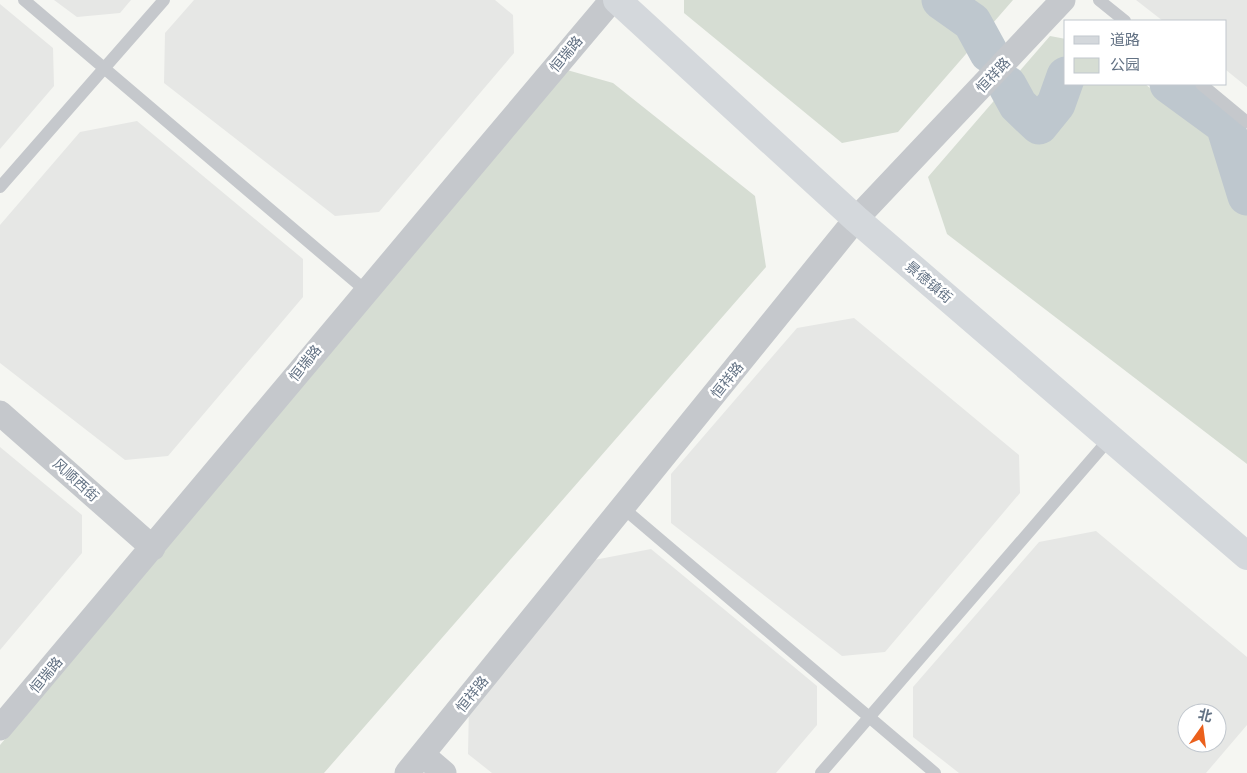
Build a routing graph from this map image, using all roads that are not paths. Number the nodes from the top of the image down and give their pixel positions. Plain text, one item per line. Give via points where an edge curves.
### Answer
1 (24, 0) edge
2 (164, 0) edge
3 (612, 0) edge
4 (618, 0) edge
5 (1063, 0) edge
6 (1099, 0) edge
7 (1124, 20) edge
8 (104, 68) junction
9 (1202, 85) edge
10 (1247, 122) edge
11 (0, 187) edge
12 (856, 220) junction
13 (365, 290) junction
14 (0, 412) edge
15 (1111, 437) junction
16 (623, 508) junction
17 (153, 548) junction
18 (1247, 556) edge
19 (869, 717) junction
20 (0, 728) edge
21 (415, 764) edge
22 (444, 773) edge
23 (821, 773) edge
24 (936, 773) edge

1 - 8 lane
2 - 8 lane
3 - 13 street, 恒瑞路
4 - 12 street, 景德镇街
5 - 12 street, 恒祥路
6 - 7 lane
8 - 11 lane
8 - 13 lane
9 - 10 lane
12 - 15 street, 景德镇街
12 - 16 street, 恒祥路
13 - 17 street, 恒瑞路
14 - 17 street, 风顺西街
15 - 18 street, 景德镇街
15 - 19 lane
16 - 19 lane
16 - 21 street, 恒祥路
17 - 20 street, 恒瑞路
19 - 23 lane
19 - 24 lane
21 - 22 street

